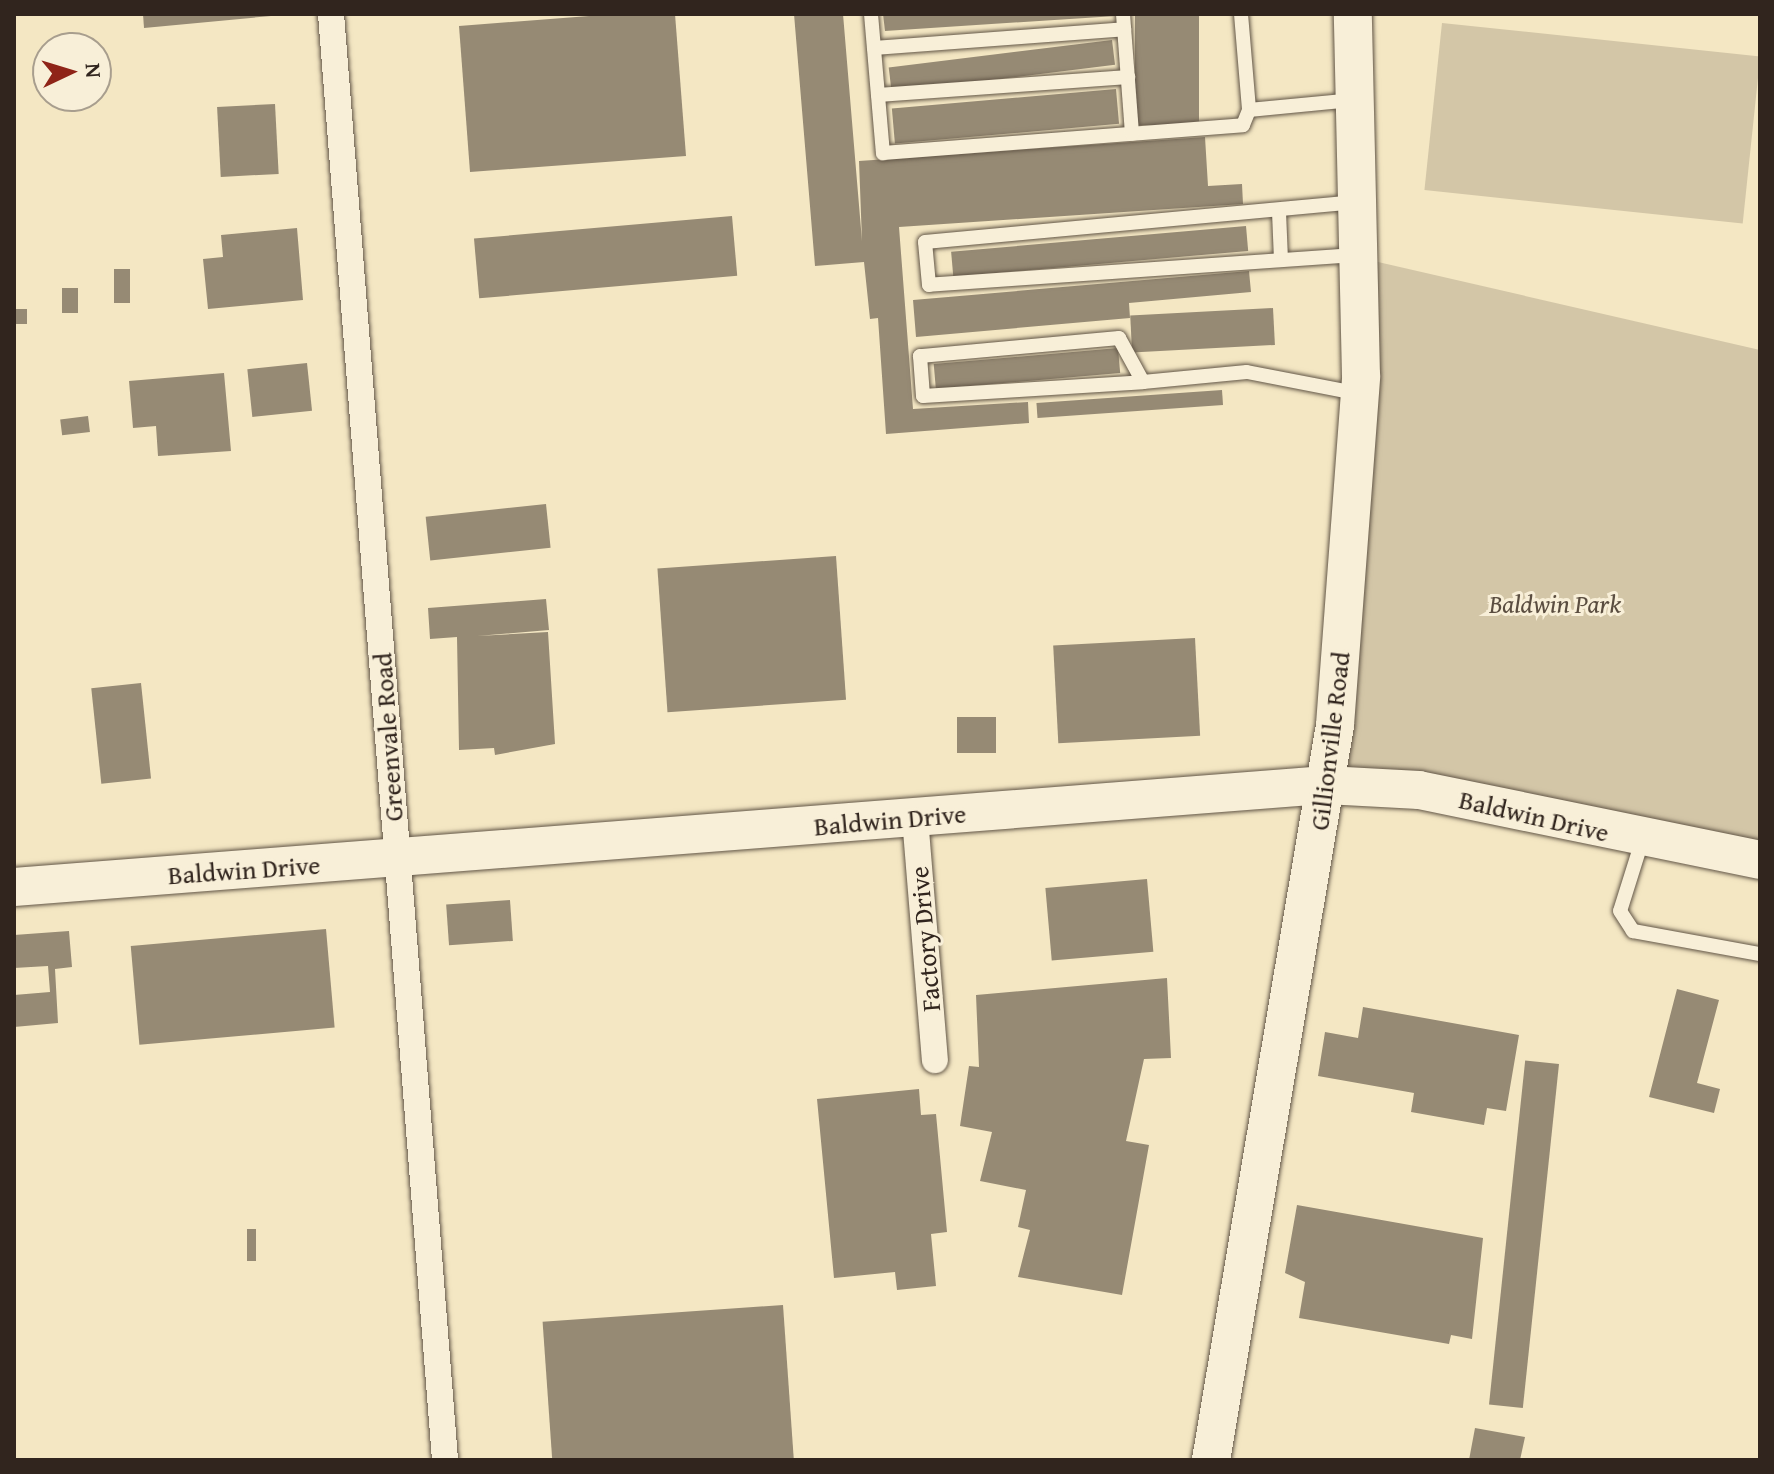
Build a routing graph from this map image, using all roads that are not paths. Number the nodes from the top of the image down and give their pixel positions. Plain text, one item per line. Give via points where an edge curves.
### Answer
1 (331, 14) edge
2 (871, 14) edge
3 (1241, 14) edge
4 (1353, 14) edge
5 (1124, 21) edge
6 (874, 48) junction
7 (1128, 77) junction
8 (878, 95) junction
9 (1356, 100) junction
10 (1249, 110) junction
11 (1132, 134) junction
12 (1360, 201) junction
13 (1279, 212) junction
14 (1361, 255) junction
15 (1281, 260) junction
16 (1143, 382) junction
17 (1360, 395) junction
18 (1326, 785) junction
19 (915, 818) junction
20 (1642, 841) junction
21 (397, 858) junction
22 (1760, 860) edge
23 (14, 887) edge
24 (1760, 954) edge
25 (935, 1060) dead end
26 (445, 1460) edge
27 (1211, 1460) edge

1 - 21 street, Greenvale Road
2 - 6 lane
3 - 10 lane
4 - 9 street, Gillionville Road
5 - 6 lane
5 - 7 lane
6 - 8 lane
7 - 8 lane
7 - 11 lane
8 - 11 lane via 883,153
9 - 10 lane
9 - 12 street, Gillionville Road
10 - 11 lane via 1243,125
12 - 13 lane
12 - 14 street, Gillionville Road
13 - 15 lane
13 - 15 lane via 925,242 929,285
14 - 15 lane
14 - 17 street, Gillionville Road
16 - 16 lane via 923,396 920,356 1119,338
16 - 17 lane via 1247,372
17 - 18 street, Gillionville Road
18 - 19 street, Baldwin Drive
18 - 20 street, Baldwin Drive via 1419,790
18 - 27 street, Gillionville Road
19 - 21 street, Baldwin Drive
19 - 25 street, Factory Drive
20 - 22 street, Baldwin Drive
20 - 24 lane via 1620,911 1633,931
21 - 23 street, Baldwin Drive
21 - 26 street, Greenvale Road

